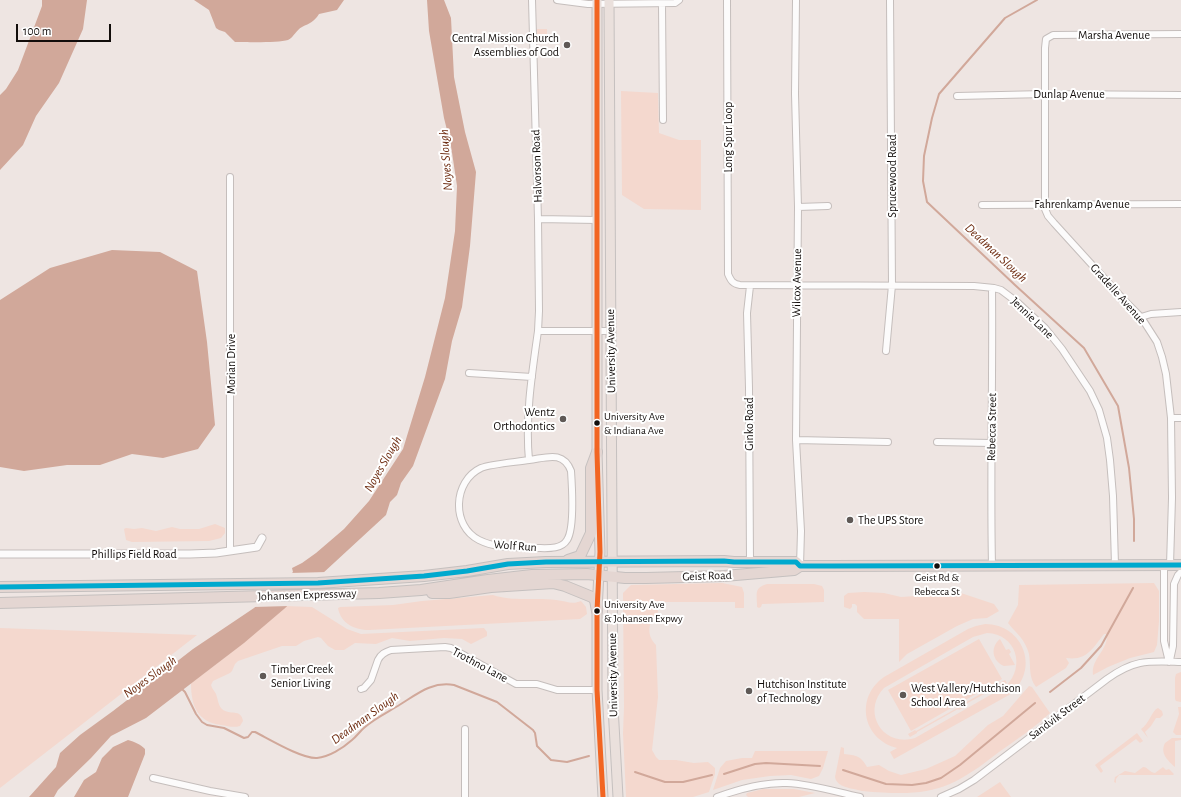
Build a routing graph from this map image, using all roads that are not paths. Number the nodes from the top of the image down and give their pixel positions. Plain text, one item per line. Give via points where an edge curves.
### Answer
1 (532, 0) edge
2 (557, 0) edge
3 (679, 0) edge
4 (727, 0) edge
5 (796, 0) edge
6 (890, 0) edge
7 (597, 2) edge
8 (609, 2) edge
9 (662, 4) junction
10 (1181, 34) edge
11 (1045, 94) junction
12 (1181, 95) edge
13 (957, 96) dead end
14 (663, 120) dead end
15 (230, 177) dead end
16 (1044, 204) junction
17 (1181, 204) edge
18 (982, 205) dead end
19 (828, 206) dead end
20 (798, 207) junction
21 (538, 219) junction
22 (597, 220) junction
23 (728, 274) joint
24 (797, 285) junction
25 (892, 285) junction
26 (750, 286) junction
27 (992, 288) junction
28 (1181, 312) edge
29 (1142, 317) junction
30 (538, 331) junction
31 (596, 331) junction
32 (611, 331) junction
33 (886, 351) dead end
34 (469, 373) dead end
35 (532, 377) junction
36 (1171, 418) junction
37 (1181, 418) edge
38 (796, 440) junction
39 (888, 442) dead end
40 (938, 442) dead end
41 (991, 442) junction
42 (597, 452) junction
43 (529, 460) junction
44 (262, 538) dead end
45 (230, 551) junction
46 (0, 554) edge
47 (613, 561) junction
48 (561, 562) junction
49 (600, 562) junction
50 (750, 562) junction
51 (992, 565) junction
52 (1115, 565) junction
53 (1167, 565) junction
54 (1181, 565) edge
55 (800, 566) junction
56 (1181, 572) edge
57 (599, 575) junction
58 (613, 577) junction
59 (0, 587) edge
60 (421, 590) junction
61 (0, 603) edge
62 (597, 611) junction
63 (1169, 662) junction
64 (1181, 662) edge
65 (361, 689) dead end
66 (597, 690) junction
67 (465, 729) dead end
68 (153, 778) dead end
69 (245, 797) edge
70 (465, 797) edge
71 (603, 797) edge
72 (618, 797) edge
73 (717, 797) edge
74 (860, 797) edge
75 (941, 797) edge

1 - 21 street, Halvorson Road
2 - 7 street
3 - 9 street via 675,3
4 - 23 street, Long Spur Loop
5 - 20 street, Wilcox Avenue
6 - 25 street, Sprucewood Road
7 - 8 street
7 - 22 main road, University Avenue
8 - 9 street
8 - 32 main road, University Avenue
9 - 14 street
10 - 11 street, Marsha Avenue via 1048,37 1044,48
11 - 12 street, Dunlap Avenue
11 - 13 street, Dunlap Avenue
11 - 16 street
15 - 45 street, Morian Drive
16 - 17 street, Fahrenkamp Avenue
16 - 18 street, Fahrenkamp Avenue
16 - 29 street, Gradelle Avenue via 1048,216 1054,223
19 - 20 street
20 - 24 street, Wilcox Avenue
21 - 22 street
21 - 30 street, Halvorson Road
22 - 31 main road, University Avenue
23 - 26 street, Jennie Lane via 736,284
24 - 25 street, Jennie Lane
24 - 26 street, Jennie Lane
24 - 38 street, Wilcox Avenue
25 - 27 street, Jennie Lane
25 - 33 street, Sprucewood Road
26 - 50 street, Ginko Road via 747,313
27 - 41 street, Rebecca Street
27 - 52 street, Jennie Lane via 1001,290 1017,302 1045,328 1090,391 1107,438 1113,496
28 - 29 street
29 - 36 street, Gradelle Avenue via 1157,342 1162,357
30 - 31 street
30 - 35 street
31 - 32 street
31 - 42 main road, University Avenue
32 - 47 main road, University Avenue
34 - 35 street
35 - 43 street
36 - 37 street
36 - 53 street, Gradelle Avenue via 1172,498
38 - 39 street
38 - 55 street, Wilcox Avenue
40 - 41 street
41 - 51 street, Rebecca Street
42 - 48 highway via 591,468 591,533 580,556
42 - 49 main road, University Avenue
43 - 43 street, Wolf Run via 483,468 467,479 459,498 461,517 470,534 499,547 555,548 567,541 572,524 569,464 555,456
44 - 45 street, Phillips Field Road via 256,546
45 - 46 street, Phillips Field Road via 190,554
47 - 49 highway, Johansen Expressway
47 - 50 highway, Geist Road
47 - 58 main road, University Avenue
48 - 49 highway, Johansen Expressway
48 - 59 highway, Johansen Expressway via 508,564 424,576 318,583
49 - 57 main road, University Avenue
50 - 55 highway, Geist Road via 796,562
51 - 52 highway, Geist Road
51 - 55 highway, Geist Road
52 - 53 highway, Geist Road
53 - 54 highway, Geist Road
53 - 63 street, Gradelle Avenue via 1164,641
55 - 58 highway, Geist Road via 794,570 743,574
56 - 63 street via 1174,584 1173,646
57 - 58 highway, Johansen Expressway
57 - 60 highway, Johansen Expressway via 532,575
57 - 62 main road, University Avenue
58 - 72 main road, University Avenue via 613,706
60 - 61 highway, Johansen Expressway
60 - 62 highway via 449,593 553,583 592,597
62 - 66 main road, University Avenue
63 - 64 street, Sandvik Street
63 - 75 street, Sandvik Street via 1140,663 1124,668 974,780
65 - 66 street, Trothno Lane via 369,684 378,660 391,650 445,647 516,684 537,684 557,690
66 - 71 main road, University Avenue
67 - 70 street
68 - 69 street
73 - 74 street via 741,789 785,783

